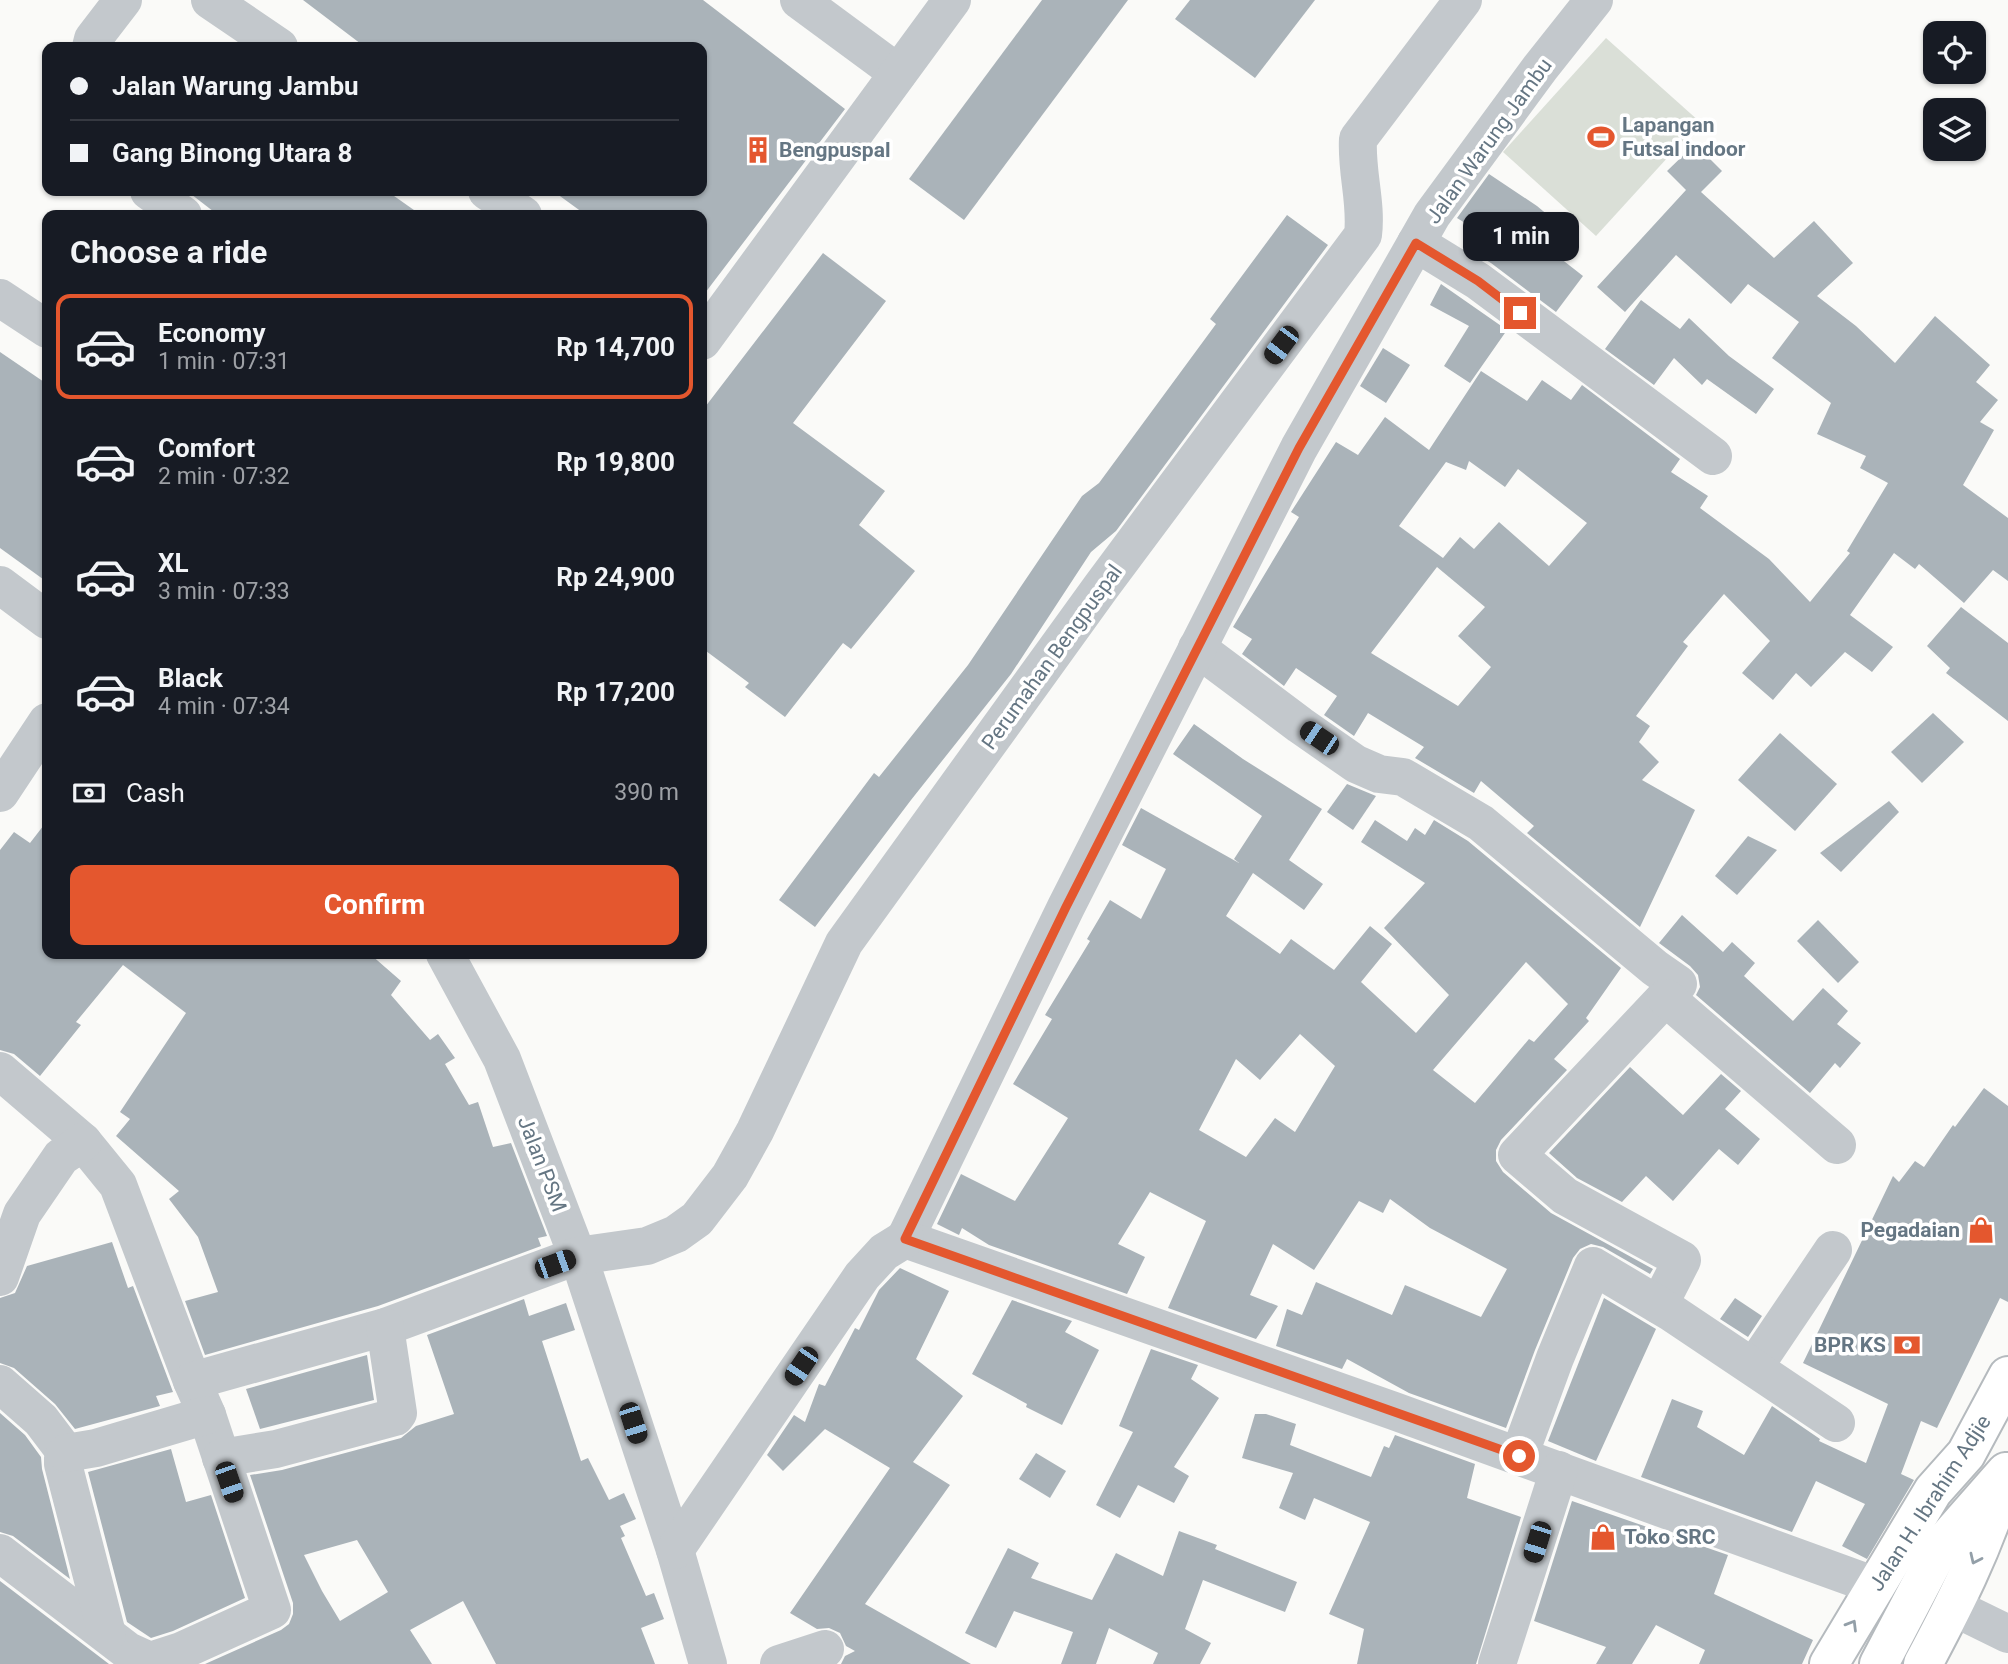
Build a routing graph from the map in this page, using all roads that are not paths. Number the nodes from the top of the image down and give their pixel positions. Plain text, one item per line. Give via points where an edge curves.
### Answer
1 (123, 0) edge
2 (210, 0) edge
3 (799, 0) edge
4 (952, 0) edge
5 (1462, 0) edge
6 (1594, 0) edge
7 (92, 42) edge
8 (272, 42) edge
9 (898, 74) junction
10 (156, 196) edge
11 (494, 196) edge
12 (176, 210) edge
13 (516, 210) edge
14 (1416, 243) junction
15 (0, 298) edge
16 (42, 327) edge
17 (707, 333) edge
18 (1713, 456) dead end
19 (0, 585) edge
20 (42, 616) edge
21 (1197, 648) junction
22 (42, 730) edge
23 (0, 793) edge
24 (448, 959) edge
25 (1666, 998) junction
26 (0, 1071) edge
27 (83, 1142) junction
28 (1837, 1145) dead end
29 (905, 1239) junction
30 (1833, 1250) dead end
31 (577, 1256) junction
32 (0, 1277) edge
33 (1659, 1305) junction
34 (385, 1327) junction
35 (1754, 1367) junction
36 (2008, 1376) edge
37 (0, 1384) edge
38 (199, 1398) junction
39 (1836, 1423) dead end
40 (66, 1453) junction
41 (1519, 1456) junction
42 (221, 1458) junction
43 (1965, 1459) junction
44 (1559, 1470) junction
45 (2005, 1473) edge
46 (1941, 1546) junction
47 (675, 1550) junction
48 (0, 1553) edge
49 (1876, 1586) junction
50 (1953, 1607) junction
51 (107, 1634) junction
52 (2008, 1634) edge
53 (825, 1649) dead end
54 (708, 1664) edge
55 (779, 1664) edge
56 (1497, 1664) edge
57 (1829, 1664) edge
58 (1878, 1664) edge
59 (1923, 1664) edge

1 - 7 street
2 - 8 street
3 - 9 street
4 - 9 street
5 - 31 street, Perumahan Bengpuspal via 1358,139 1366,214 1363,235 844,943 730,1176 697,1219 676,1234 647,1246
6 - 14 street, Jalan Warung Jambu via 1432,215
9 - 17 street
10 - 12 street
11 - 13 street
14 - 18 street via 1478,281
14 - 21 street, Jalan Warung Jambu via 1299,448
15 - 16 street
19 - 20 street
21 - 25 street via 1356,764 1379,774 1403,777 1481,823 1678,984
21 - 29 street, Jalan Warung Jambu
22 - 23 street
24 - 31 street, Jalan PSM via 502,1059
25 - 28 street
25 - 33 street via 1517,1156 1565,1196 1682,1260
26 - 27 street
27 - 32 street via 61,1157 22,1214
27 - 38 street via 118,1185
29 - 41 street
29 - 47 street via 884,1252 862,1276
30 - 35 street
31 - 34 street, Perumahan Bengpuspal
31 - 47 street, Jalan PSM
33 - 35 street
33 - 41 street via 1593,1266
34 - 38 street, Perumahan Bengpuspal
34 - 42 street via 396,1417 276,1449
35 - 39 street
36 - 43 main road, Jalan H. Ibrahim Adjie
37 - 40 street via 41,1420
38 - 40 street, Perumahan Bengpuspal via 96,1448
38 - 42 street
40 - 51 street via 63,1464
41 - 44 street
42 - 51 street via 272,1610 149,1661
43 - 46 main road
43 - 49 main road, Jalan H. Ibrahim Adjie via 1933,1491
44 - 49 street
44 - 56 street
45 - 46 main road
45 -> 50 main road via 1989,1530
46 - 58 main road
47 - 54 street, Jalan PSM
48 - 51 street
57 -> 49 main road, Jalan H. Ibrahim Adjie
50 - 52 street
50 - 59 main road
53 - 55 street

